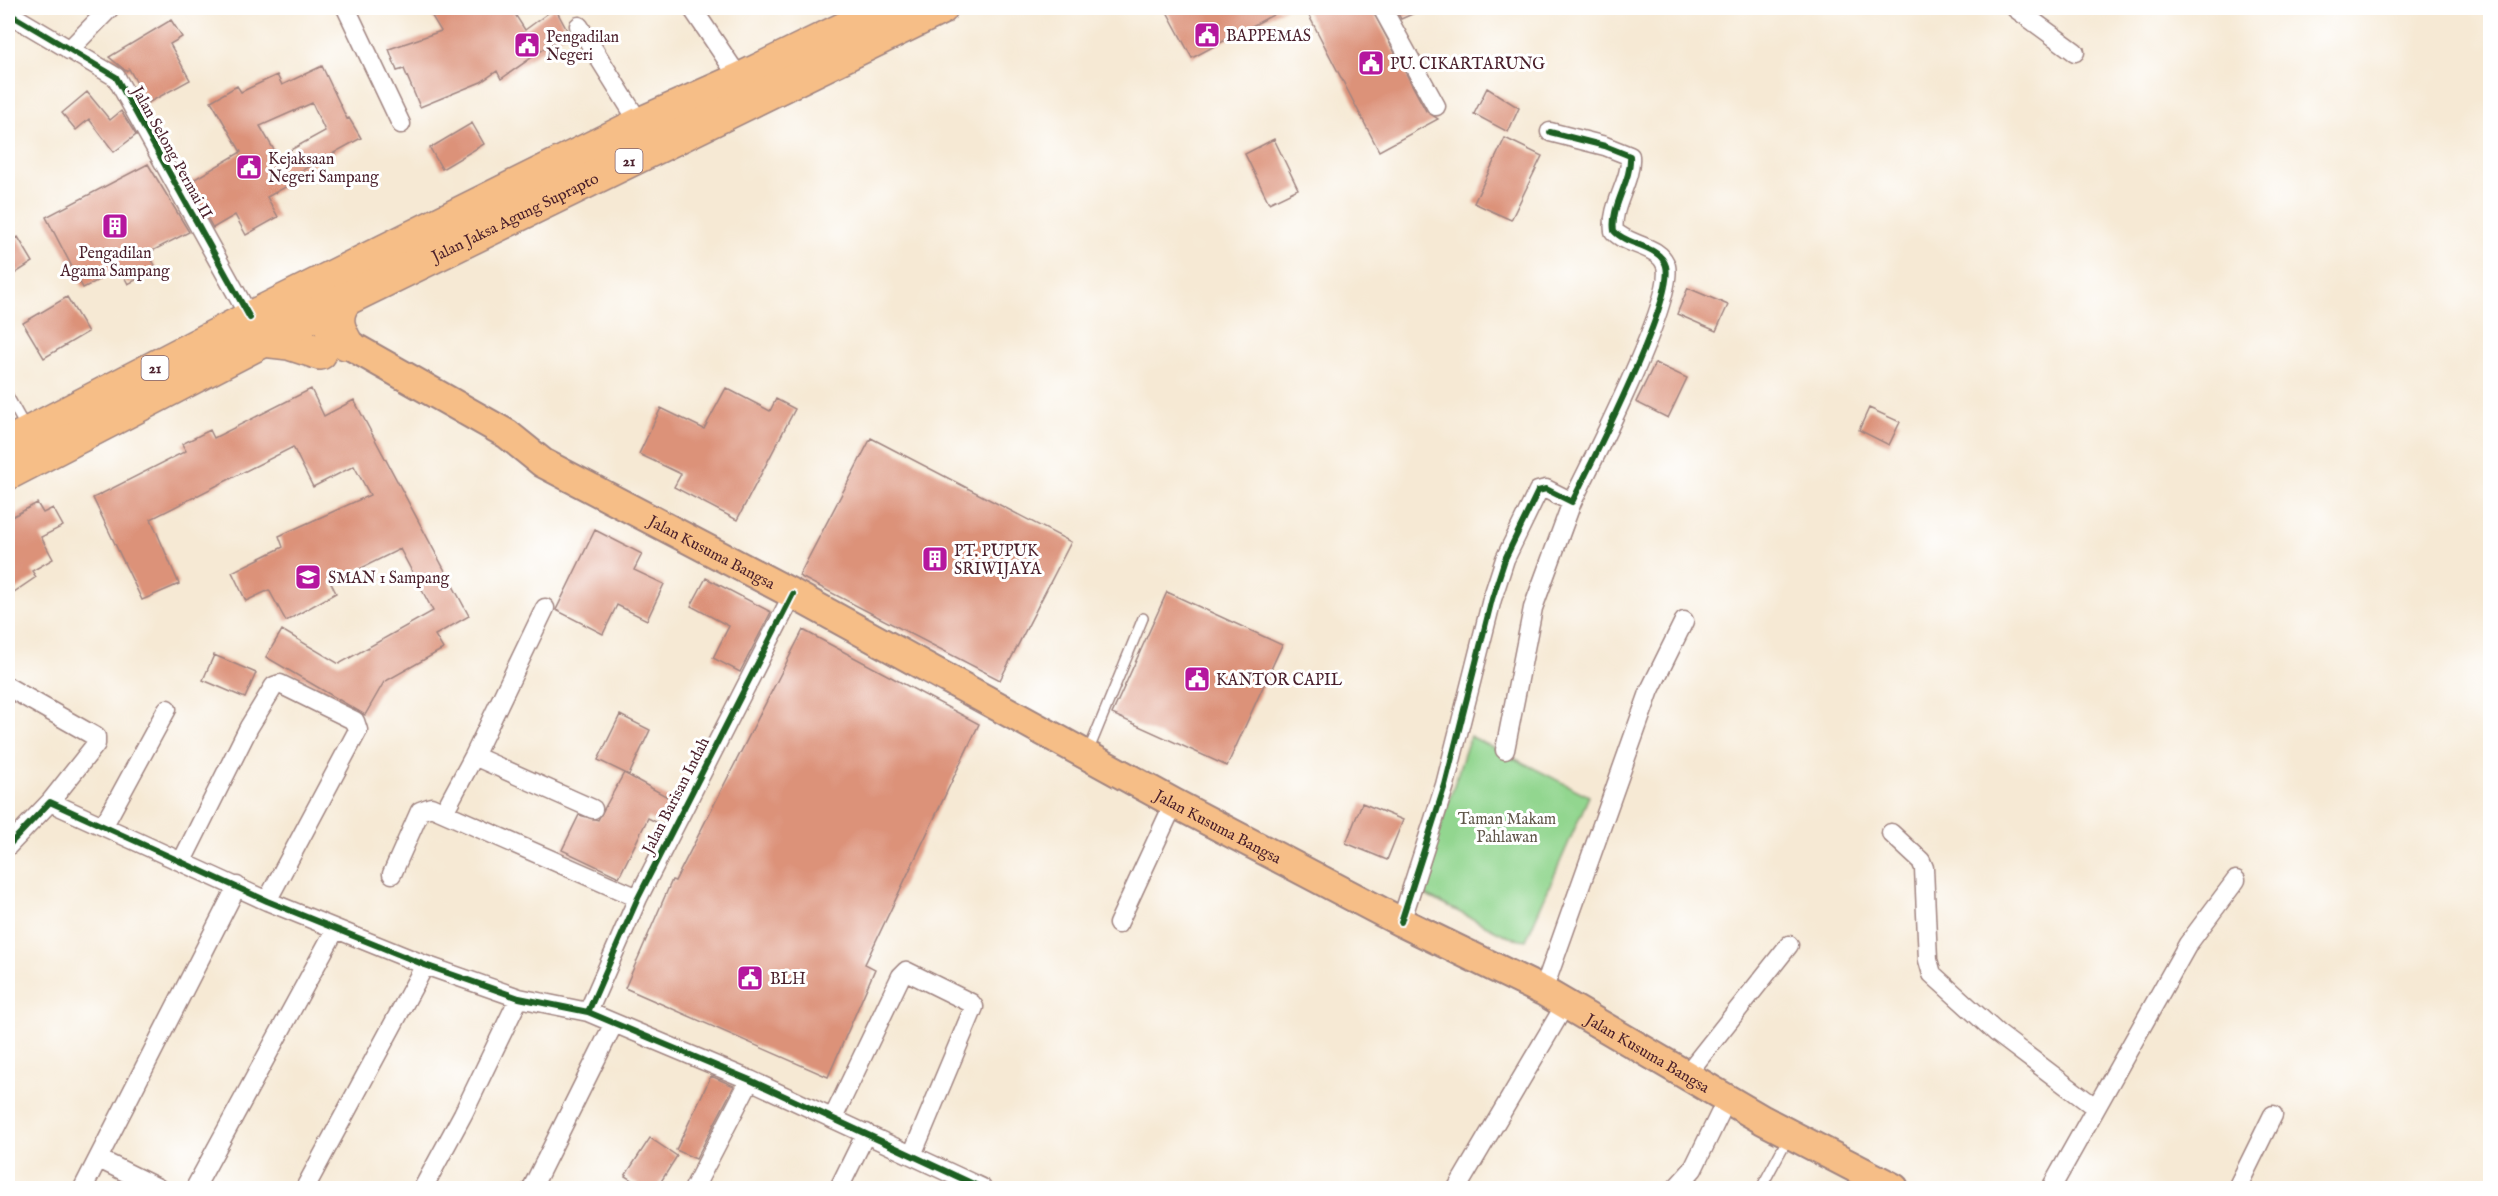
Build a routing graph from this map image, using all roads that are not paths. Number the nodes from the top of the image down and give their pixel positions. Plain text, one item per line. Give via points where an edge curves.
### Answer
1 (110, 8) edge
2 (346, 8) edge
3 (692, 8) edge
4 (942, 8) edge
5 (1382, 8) edge
6 (2015, 8) edge
7 (878, 10) edge
8 (8, 13) edge
9 (579, 26) dead end
10 (69, 50) junction
11 (2075, 52) dead end
12 (746, 90) junction
13 (1436, 106) dead end
14 (401, 124) dead end
15 (640, 124) junction
16 (1550, 132) dead end
17 (310, 306) junction
18 (256, 329) junction
19 (333, 348) junction
20 (8, 396) edge
21 (30, 444) edge
22 (8, 473) edge
23 (1572, 502) junction
24 (793, 594) junction
25 (545, 609) dead end
26 (1143, 618) dead end
27 (1684, 621) dead end
28 (8, 687) edge
29 (167, 709) dead end
30 (1504, 750) dead end
31 (1087, 754) junction
32 (474, 756) junction
33 (50, 802) junction
34 (1174, 803) junction
35 (593, 809) dead end
36 (444, 812) junction
37 (104, 825) junction
38 (1891, 832) dead end
39 (10, 839) edge
40 (182, 861) junction
41 (392, 874) dead end
42 (2236, 880) dead end
43 (237, 886) junction
44 (638, 898) junction
45 (267, 901) junction
46 (1401, 922) junction
47 (1118, 924) dead end
48 (335, 930) junction
49 (1789, 945) dead end
50 (425, 965) junction
51 (519, 998) junction
52 (1554, 998) junction
53 (588, 1012) junction
54 (614, 1023) junction
55 (1686, 1076) junction
56 (750, 1080) junction
57 (1726, 1099) junction
58 (2096, 1108) junction
59 (2273, 1115) dead end
60 (833, 1118) junction
61 (866, 1133) junction
62 (1791, 1133) junction
63 (912, 1155) junction
64 (99, 1159) junction
65 (949, 1181) edge
66 (83, 1188) edge
67 (158, 1188) edge
68 (195, 1188) edge
69 (305, 1188) edge
70 (423, 1188) edge
71 (532, 1188) edge
72 (694, 1188) edge
73 (840, 1188) edge
74 (982, 1188) edge
75 (1457, 1188) edge
76 (1676, 1188) edge
77 (1761, 1188) edge
78 (1894, 1188) edge
79 (2051, 1188) edge
80 (2237, 1188) edge

1 - 10 street
2 - 14 street
3 - 12 street
4 - 12 highway, Jalan Jaksa Agung Suprapto / 21
5 - 13 street
6 - 11 street
7 - 12 highway, Jalan Jaksa Agung Suprapto / 21
8 - 10 street, Jalan Selong Permai II
9 - 15 street
10 - 18 street, Jalan Selong Permai II via 116,77
12 - 15 highway, Jalan Jaksa Agung Suprapto / 21
12 - 17 highway, Jalan Jaksa Agung Suprapto / 21
15 - 17 highway, Jalan Jaksa Agung Suprapto / 21
16 - 23 street via 1628,154 1631,158 1614,231 1661,257 1666,267 1660,305 1638,361
17 - 18 highway, 21
17 - 19 main road, Jalan Kusuma Bangsa
17 - 19 highway via 337,321
18 - 19 highway via 289,343
18 - 21 highway, 21
19 - 24 main road, Jalan Kusuma Bangsa via 507,434 543,462
20 - 21 lane
21 - 22 highway, 21
23 - 30 street via 1533,608
23 - 46 street via 1546,489 1538,490 1505,559 1445,785
24 - 31 main road, Jalan Kusuma Bangsa
24 - 44 street, Jalan Barisan Indah
25 - 32 street
26 - 31 lane
27 - 52 street via 1650,690
28 - 33 street via 96,737 96,744
29 - 37 street
31 - 34 main road, Jalan Kusuma Bangsa
32 - 35 street
32 - 36 street
33 - 37 street
33 - 39 street
34 - 46 main road, Jalan Kusuma Bangsa
34 - 47 street
36 - 41 street via 426,807 420,811
36 - 44 street
37 - 40 street
38 - 58 street via 1924,868 1932,974 1997,1033
40 - 43 street
40 - 45 street via 249,727 273,686 280,684 355,721 358,730
42 - 58 street via 2188,944
43 - 45 street
43 - 64 street
44 - 53 street, Jalan Barisan Indah
45 - 48 street
46 - 52 main road, Jalan Kusuma Bangsa
48 - 50 street
48 - 68 street
49 - 55 street
50 - 51 street
50 - 69 street
51 - 53 street
51 - 70 street
52 - 55 main road, Jalan Kusuma Bangsa
52 - 75 street
53 - 54 street
54 - 56 street
54 - 71 street
55 - 57 main road, Jalan Kusuma Bangsa
56 - 60 street
56 - 72 street
57 - 62 main road, Jalan Kusuma Bangsa
57 - 76 street via 1693,1168
58 - 79 street
59 - 80 street
60 - 61 street
60 - 63 street via 906,971 974,1007
61 - 63 street
61 - 73 street
62 - 77 lane
62 - 78 main road, Jalan Kusuma Bangsa
63 - 65 street
64 - 66 street
64 - 67 street
65 - 74 street

